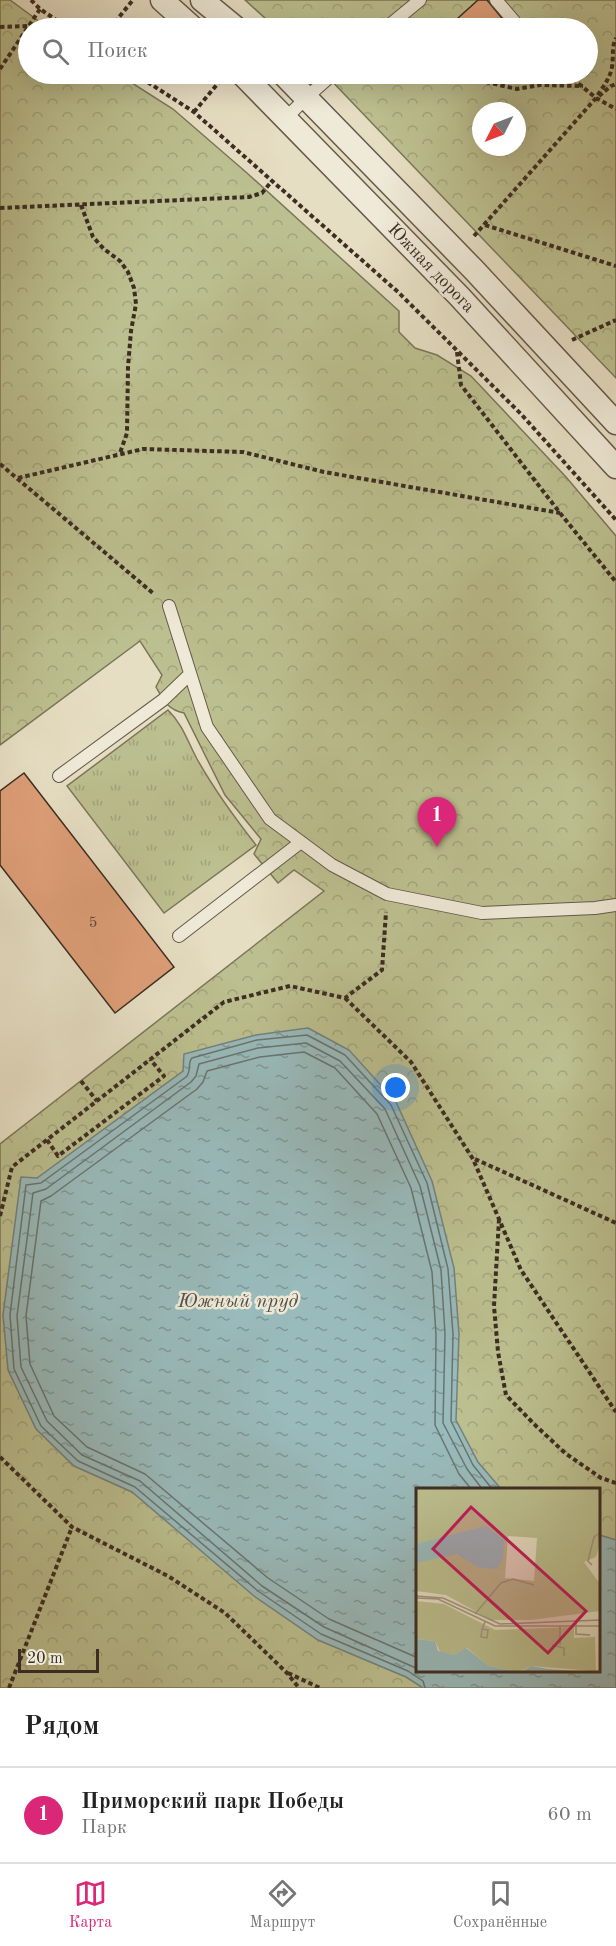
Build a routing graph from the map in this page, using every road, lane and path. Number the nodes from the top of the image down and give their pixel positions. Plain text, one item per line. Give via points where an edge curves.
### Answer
1 (31, 0) edge
2 (133, 0) edge
3 (163, 0) edge
4 (202, 0) edge
5 (420, 0) edge
6 (496, 0) edge
7 (40, 9) junction
8 (33, 18) edge
9 (53, 18) edge
10 (118, 18) edge
11 (182, 18) edge
12 (224, 18) edge
13 (398, 18) edge
14 (511, 18) edge
15 (18, 26) edge
16 (0, 27) edge
17 (616, 38) edge
18 (18, 40) edge
19 (0, 69) edge
20 (151, 84) edge
21 (218, 84) edge
22 (252, 84) edge
23 (293, 84) edge
24 (322, 84) edge
25 (492, 84) edge
26 (580, 84) edge
27 (616, 84) edge
28 (583, 86) junction
29 (307, 97) junction
30 (596, 98) junction
31 (616, 109) edge
32 (194, 112) junction
33 (286, 118) junction
34 (272, 181) junction
35 (81, 205) junction
36 (0, 208) edge
37 (485, 225) junction
38 (474, 236) dead end
39 (616, 266) edge
40 (616, 320) edge
41 (572, 340) dead end
42 (457, 352) junction
43 (616, 423) edge
44 (120, 454) junction
45 (0, 464) edge
46 (616, 467) edge
47 (18, 478) junction
48 (560, 513) junction
49 (616, 520) edge
50 (616, 582) edge
51 (169, 606) joint
52 (189, 675) junction
53 (59, 777) dead end
54 (301, 842) junction
55 (387, 894) junction
56 (616, 905) edge
57 (179, 936) dead end
58 (345, 998) junction
59 (150, 1059) junction
60 (81, 1081) dead end
61 (97, 1101) junction
62 (47, 1140) junction
63 (473, 1159) junction
64 (0, 1216) edge
65 (499, 1218) junction
66 (616, 1223) edge
67 (616, 1412) edge
68 (0, 1457) edge
69 (616, 1483) edge
70 (72, 1527) junction
71 (287, 1673) junction
72 (9, 1688) edge
73 (299, 1688) edge
74 (320, 1688) edge

1 - 7 path
2 - 10 path
3 - 11 street
4 - 12 street
5 - 13 lane
6 - 14 lane
7 - 8 path
7 - 9 path
15 - 16 path
17 - 30 path via 610,76
18 - 19 path
20 - 32 path
21 - 32 path
22 - 33 street, Южная дорога
23 - 29 street, Южная дорога
24 - 29 lane
25 - 28 path via 517,89
26 - 28 path
27 - 30 path
28 - 30 path
29 - 33 lane
29 - 43 street, Южная дорога
30 - 31 path
30 - 37 path
32 - 34 path
33 - 46 street, Южная дорога via 459,296
34 - 35 path via 262,193 249,197
34 - 42 path via 398,292
35 - 36 path
35 - 44 path via 93,237 124,266 134,288 127,433
37 - 38 path
37 - 39 path
40 - 41 path
42 - 48 path via 461,385
42 - 49 path via 521,414
44 - 47 path
44 - 48 path via 143,449 243,452 324,472
45 - 47 path
47 - 51 path
48 - 50 path
51 - 52 lane
52 - 53 lane
52 - 54 lane via 207,727 270,819
54 - 55 lane via 332,865
54 - 57 lane
55 - 56 lane via 482,913
55 - 58 path via 382,970
58 - 59 path via 290,986 224,1002
58 - 63 path via 411,1062
59 - 61 path
59 - 62 path via 164,1076 58,1156
60 - 61 path
61 - 62 path
62 - 64 path via 12,1167
63 - 65 path
63 - 66 path
65 - 67 path via 521,1270
65 - 69 path via 494,1306 506,1395 566,1453 601,1478
68 - 70 path
70 - 71 path via 168,1576 225,1613
70 - 72 path
71 - 73 path
71 - 74 path

